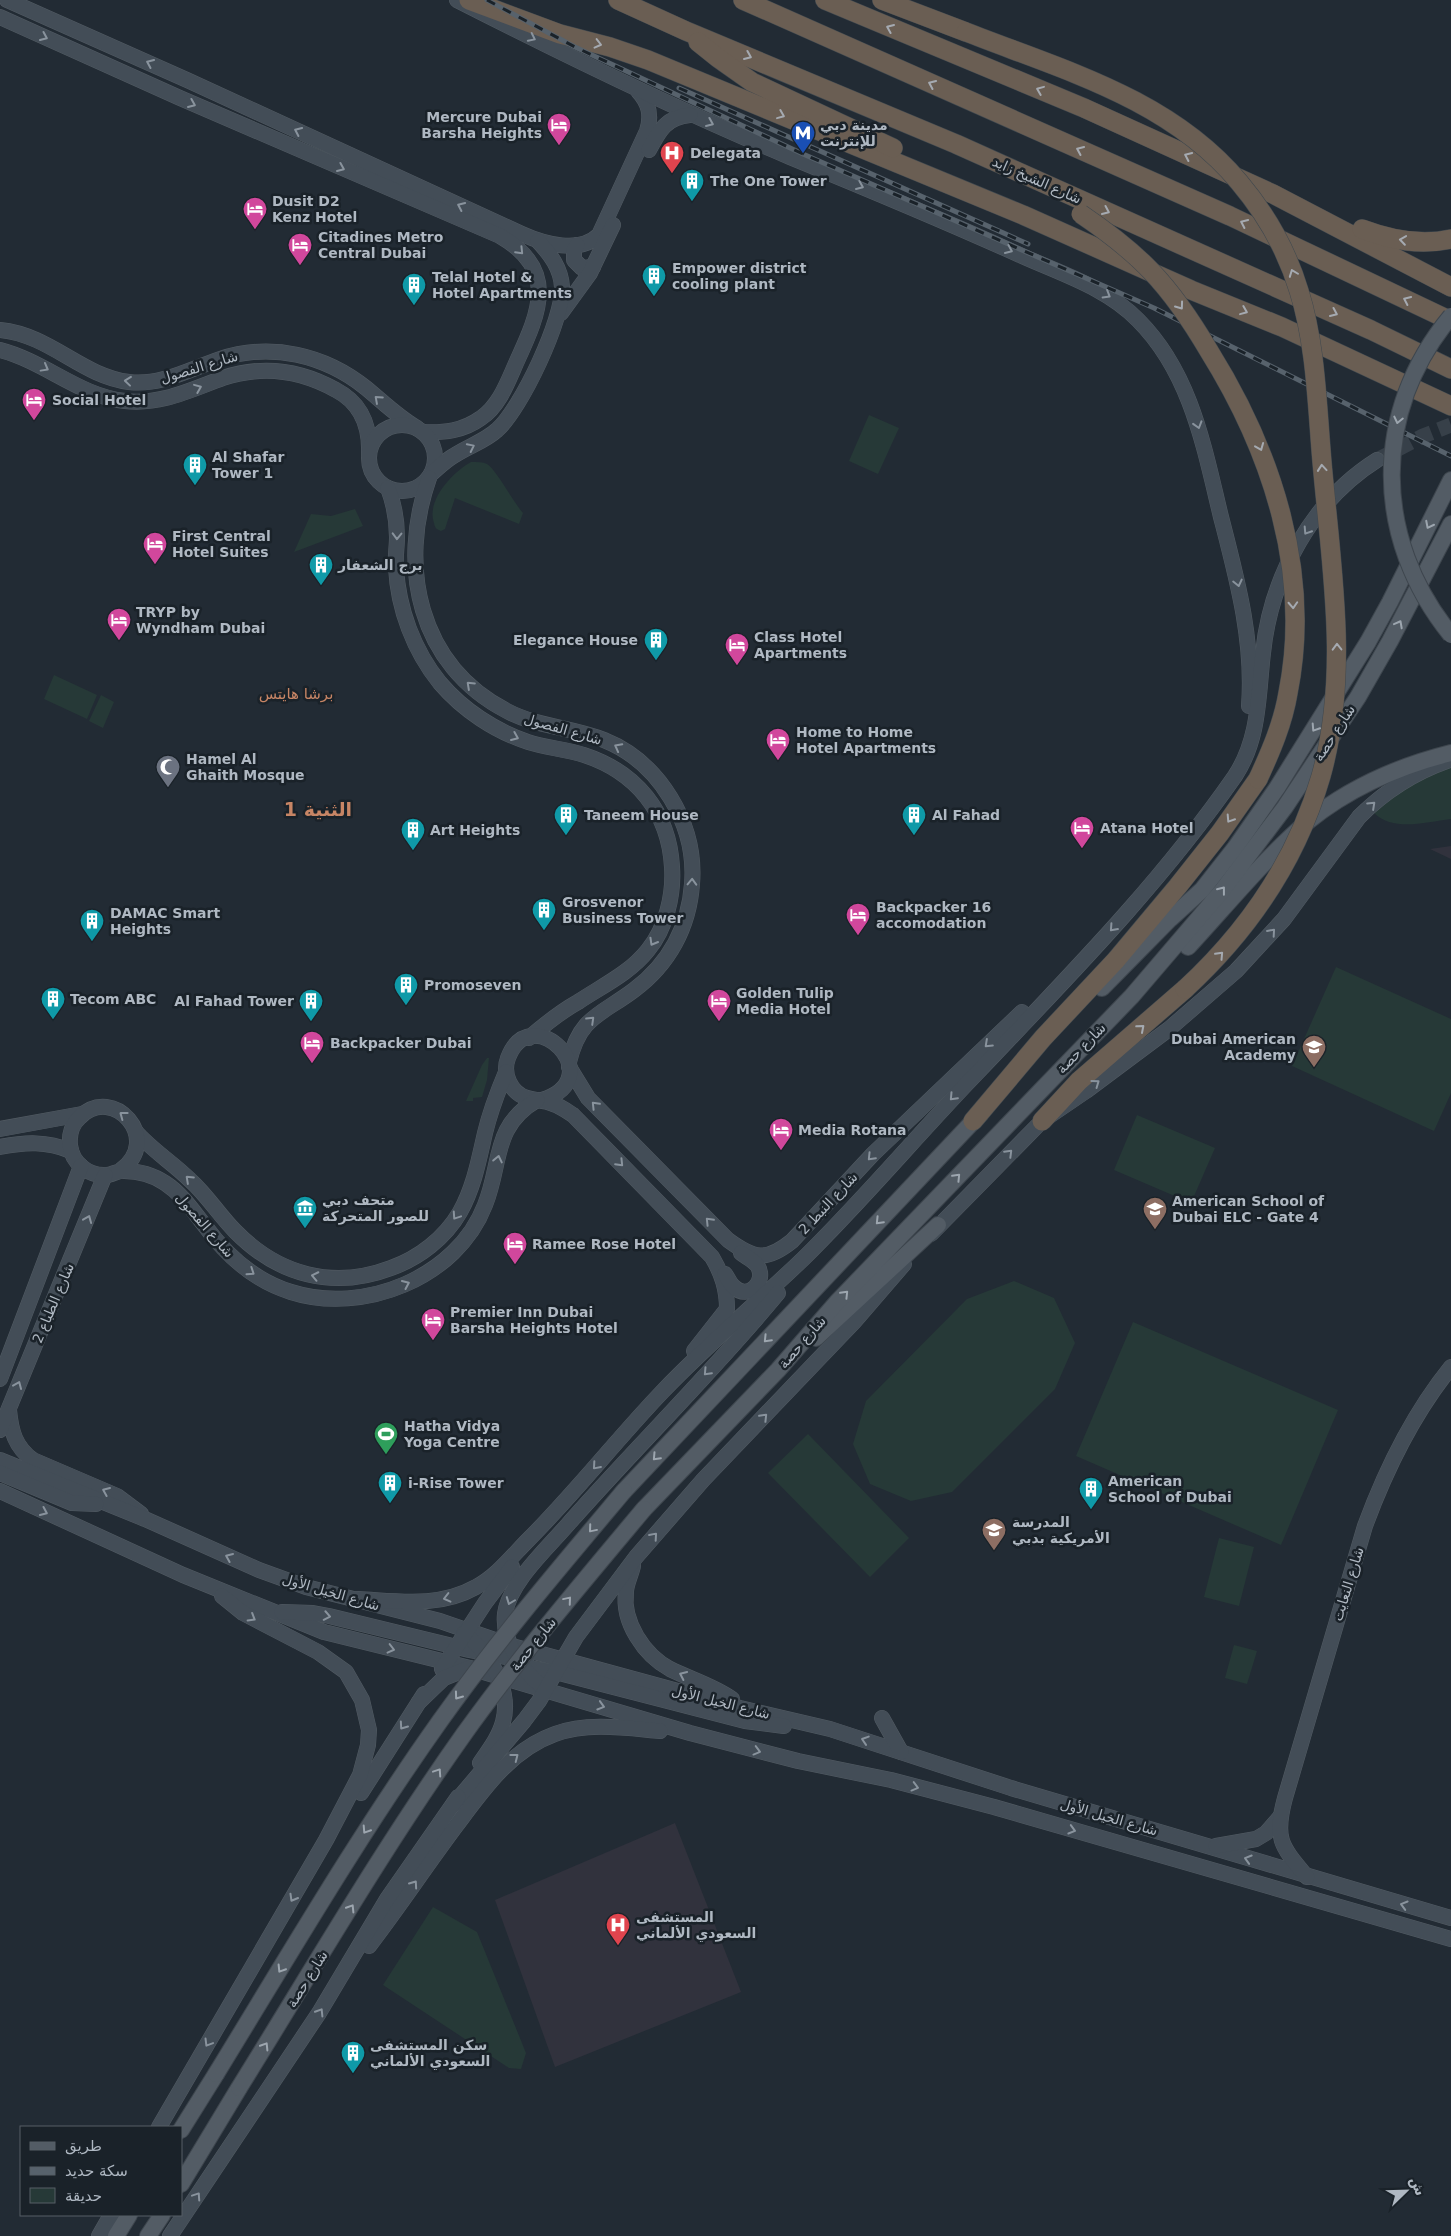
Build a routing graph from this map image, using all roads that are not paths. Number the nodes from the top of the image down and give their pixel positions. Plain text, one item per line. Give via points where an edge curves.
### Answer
1 (7, 0) edge
2 (457, 0) edge
3 (469, 0) edge
4 (618, 0) edge
5 (743, 0) edge
6 (825, 0) edge
7 (882, 0) edge
8 (0, 16) edge
9 (686, 31) junction
10 (638, 91) junction
11 (873, 109) junction
12 (690, 115) junction
13 (1306, 210) junction
14 (1023, 215) junction
15 (1451, 239) edge
16 (538, 241) junction
17 (577, 245) junction
18 (593, 267) junction
19 (1451, 287) edge
20 (1451, 316) edge
21 (558, 318) junction
22 (1451, 321) edge
23 (0, 330) edge
24 (0, 350) edge
25 (1451, 369) edge
26 (1451, 406) edge
27 (420, 430) junction
28 (369, 452) junction
29 (1377, 460) tunnel mouth
30 (430, 476) junction
31 (1451, 481) edge
32 (388, 488) junction
33 (1451, 524) edge
34 (1451, 635) edge
35 (1451, 753) edge
36 (1451, 760) edge
37 (1223, 791) junction
38 (1090, 954) junction
39 (1132, 996) junction
40 (529, 1038) junction
41 (569, 1064) junction
42 (506, 1072) junction
43 (539, 1100) junction
44 (82, 1114) junction
45 (1042, 1120) junction
46 (973, 1122) junction
47 (0, 1129) edge
48 (136, 1132) junction
49 (0, 1148) edge
50 (71, 1151) junction
51 (80, 1166) junction
52 (121, 1170) junction
53 (105, 1175) junction
54 (938, 1225) junction
55 (53, 1237) junction
56 (728, 1240) junction
57 (76, 1248) junction
58 (806, 1255) junction
59 (712, 1257) junction
60 (1451, 1367) edge
61 (778, 1370) junction
62 (0, 1379) edge
63 (663, 1391) junction
64 (9, 1408) junction
65 (0, 1430) edge
66 (0, 1460) edge
67 (0, 1474) edge
68 (0, 1491) edge
69 (102, 1503) junction
70 (552, 1516) junction
71 (145, 1519) junction
72 (636, 1557) junction
73 (214, 1588) junction
74 (358, 1599) junction
75 (278, 1612) junction
76 (463, 1631) junction
77 (512, 1646) junction
78 (457, 1647) junction
79 (484, 1654) junction
80 (447, 1662) junction
81 (521, 1664) junction
82 (559, 1666) junction
83 (470, 1668) junction
84 (495, 1671) junction
85 (546, 1689) junction
86 (419, 1702) junction
87 (740, 1708) junction
88 (882, 1718) dead end
89 (813, 1724) junction
90 (690, 1733) junction
91 (900, 1752) junction
92 (453, 1805) junction
93 (1280, 1817) junction
94 (326, 1840) junction
95 (1209, 1846) junction
96 (1306, 1876) junction
97 (1451, 1918) edge
98 (1451, 1939) edge
99 (332, 1992) junction
100 (159, 2126) edge
101 (182, 2128) edge
102 (182, 2182) edge
103 (110, 2216) edge
104 (128, 2216) edge
105 (161, 2216) edge
106 (99, 2236) edge
107 (116, 2236) edge
108 (148, 2236) edge
109 (170, 2236) edge

16 -> 1 main road
2 -> 10 main road
3 -> 14 highway via 560,34 630,52
4 - 9 highway, شارع الشيخ زايد
22 -> 5 highway via 1230,216
13 -> 6 highway via 1084,108
45 -> 7 highway, bridge via 1079,1081 1185,989 1239,933 1282,869 1314,798 1332,723 1337,672 1336,620 1313,364 1305,310 1292,271 1264,215 1225,166 1194,138 1123,94
8 -> 27 main road via 180,98 500,236 519,249 533,268 540,298 533,326 502,395 493,408 468,426 454,431
9 -> 11 highway, شارع الشيخ زايد
9 - 14 highway via 752,82 967,183
10 - 12 main road
10 - 17 main road via 648,105 648,131 599,235 589,243
11 -> 25 highway, شارع الشيخ زايد via 1335,314
11 -> 46 highway, bridge via 919,140 1081,214 1136,255 1167,288 1234,392 1261,450 1280,510 1291,573 1294,650 1290,687 1283,716 1258,779 1178,886
12 - 18 main road via 673,118 660,130
12 -> 37 main road via 955,226 1100,291 1124,307 1150,333 1176,370 1196,419 1243,607 1250,674 1248,716
15 -> 13 highway via 1403,241
13 - 19 highway
14 -> 26 highway via 1282,327
16 - 17 main road
16 - 21 main road via 554,261 562,284
17 - 18 main road via 574,260 582,268
18 - 21 main road
20 -> 34 main road, bridge via 1421,359 1405,395 1395,434 1391,473 1398,532 1410,569 1428,604
30 -> 21 main road via 446,461 486,439 505,422 520,401
27 -> 23 main road, شارع الفصول via 391,411 352,378 304,356 274,352 240,354 164,380 131,382 99,374 36,339
24 -> 28 main road, شارع الفصول via 35,362 88,392 125,401 172,398 223,378 253,371 299,374 341,392 357,407 368,429
27 - 28 main road via 400,424 383,430
27 - 30 main road via 434,447 436,456
28 - 32 main road via 371,470
29 -> 37 main road via 1344,484 1330,499 1306,531 1288,564 1267,627 1252,739 1242,764
30 - 32 main road via 415,489
41 -> 30 main road, شارع الفصول via 583,1027 657,970 678,938 686,920 692,882 688,841 682,821 663,786 636,758 604,740 526,720 506,711 471,686 444,656 426,620 415,581 418,520
31 -> 46 main road, شارع حصة via 1368,642 1277,788 1224,862 1202,890
32 -> 40 main road, شارع الفصول via 397,526 396,567 401,604 416,646 441,684 467,709 509,735 598,760 630,778 654,808 665,830 673,879 661,928 649,949 620,976 560,1013
39 -> 33 main road, شارع حصة via 1221,892 1313,766 1378,662
35 - 39 main road via 1377,778 1309,821 1171,965
45 -> 36 main road via 1170,1029 1224,983 1278,925 1369,808 1412,776
37 -> 38 main road via 1162,872
38 -> 56 main road, شارع النبط 2 via 1044,991 963,1067 780,1250 769,1255 751,1255
38 -> 58 main road
61 -> 39 main road, شارع حصة via 838,1301
40 - 41 main road via 537,1036 554,1041 566,1054
40 - 42 main road via 510,1053
41 - 43 main road via 565,1085 551,1097
56 -> 41 main road, شارع النبط 2 via 588,1098
42 - 43 main road via 513,1088 520,1094
42 -> 48 main road, شارع الفصول via 489,1118 473,1182 460,1213 439,1238 414,1257 400,1265 360,1277 311,1276 266,1256 236,1233 190,1180
52 -> 43 main road, شارع الفصول via 145,1174 167,1184 187,1202 222,1248 244,1268 273,1286 316,1298 361,1298 411,1281 441,1262 466,1237 485,1207 505,1130 518,1113
43 -> 59 main road via 563,1109 581,1123
44 - 47 main road
48 -> 44 main road via 128,1118 114,1109 97,1108
44 - 50 main road via 72,1127
54 -> 45 main road
46 -> 101 main road, شارع حصة, bridge via 624,1491 500,1640 414,1758 364,1834
48 - 52 main road via 135,1154
49 - 50 main road via 36,1142
50 - 51 main road
51 - 53 main road via 88,1172
51 - 55 main road, شارع الطباع 2
52 - 53 main road
57 -> 53 main road, شارع الطباع 2
54 - 61 main road via 844,1314
72 -> 54 main road via 703,1480 854,1322
55 - 57 main road via 62,1233 70,1236
55 - 62 main road, شارع الطباع 2
56 - 59 main road via 757,1265 760,1277 754,1289 741,1292 735,1289
64 -> 57 main road, شارع الطباع 2
58 - 63 main road
58 -> 77 main road via 752,1325 646,1437 524,1577 510,1597 506,1613 505,1623
59 - 63 main road via 724,1282 727,1310
60 - 93 main road, شارع النعايت via 1410,1428 1376,1496
102 -> 61 main road, شارع حصة, bridge via 407,1818 458,1743 523,1655 644,1510
63 -> 70 main road
64 - 65 main road, شارع الطباع 2
71 -> 64 main road via 117,1496 33,1460 15,1440
66 - 69 main road, شارع الخيل الأول
67 - 69 main road via 72,1503
68 -> 73 main road, شارع الخيل الأول
69 - 71 main road, شارع الخيل الأول
70 -> 74 main road via 490,1578 463,1593 424,1602
70 - 76 main road
74 -> 71 main road, شارع الخيل الأول via 306,1587 259,1570
72 - 82 main road via 576,1637
87 -> 72 main road via 729,1697 668,1668 642,1644 631,1623 626,1600
73 - 75 main road, شارع الخيل الأول
73 -> 94 main road via 251,1618 333,1661 346,1672 362,1700 369,1730 366,1760
74 - 76 main road, شارع الخيل الأول
75 -> 78 main road via 329,1616
75 -> 80 main road, شارع الخيل الأول via 324,1632
76 - 77 main road, شارع الخيل الأول
76 - 78 main road
76 - 79 main road
77 - 81 main road
77 - 82 main road, شارع الخيل الأول
78 - 79 main road
78 - 80 main road
79 - 81 main road
79 - 84 main road
80 - 83 main road, شارع الخيل الأول
80 - 86 main road
81 - 82 main road
81 - 84 main road
81 - 85 main road
82 - 85 main road
82 - 87 main road, شارع الخيل الأول
82 - 89 main road via 745,1721 779,1726
83 - 84 main road, شارع الخيل الأول
83 - 86 main road via 444,1678
84 - 85 main road, شارع الخيل الأول
84 - 92 main road via 504,1692 503,1723
85 -> 90 main road, شارع الخيل الأول
85 - 92 main road via 497,1755
86 -> 94 main road via 352,1807
87 - 89 main road, شارع الخيل الأول
88 - 91 main road
91 -> 89 main road, شارع الخيل الأول
90 -> 98 main road, شارع الخيل الأول via 994,1807
99 -> 90 main road via 494,1777 521,1753 555,1734 586,1728
91 - 95 main road, شارع الخيل الأول
92 - 99 main road via 387,1900
93 - 95 main road, شارع النعايت via 1256,1839
93 - 96 main road, شارع النعايت via 1283,1848
94 -> 100 main road
96 -> 95 main road, شارع الخيل الأول
97 -> 96 main road, شارع الخيل الأول
109 -> 99 main road
103 - 106 main road
104 - 107 main road
105 - 108 main road

